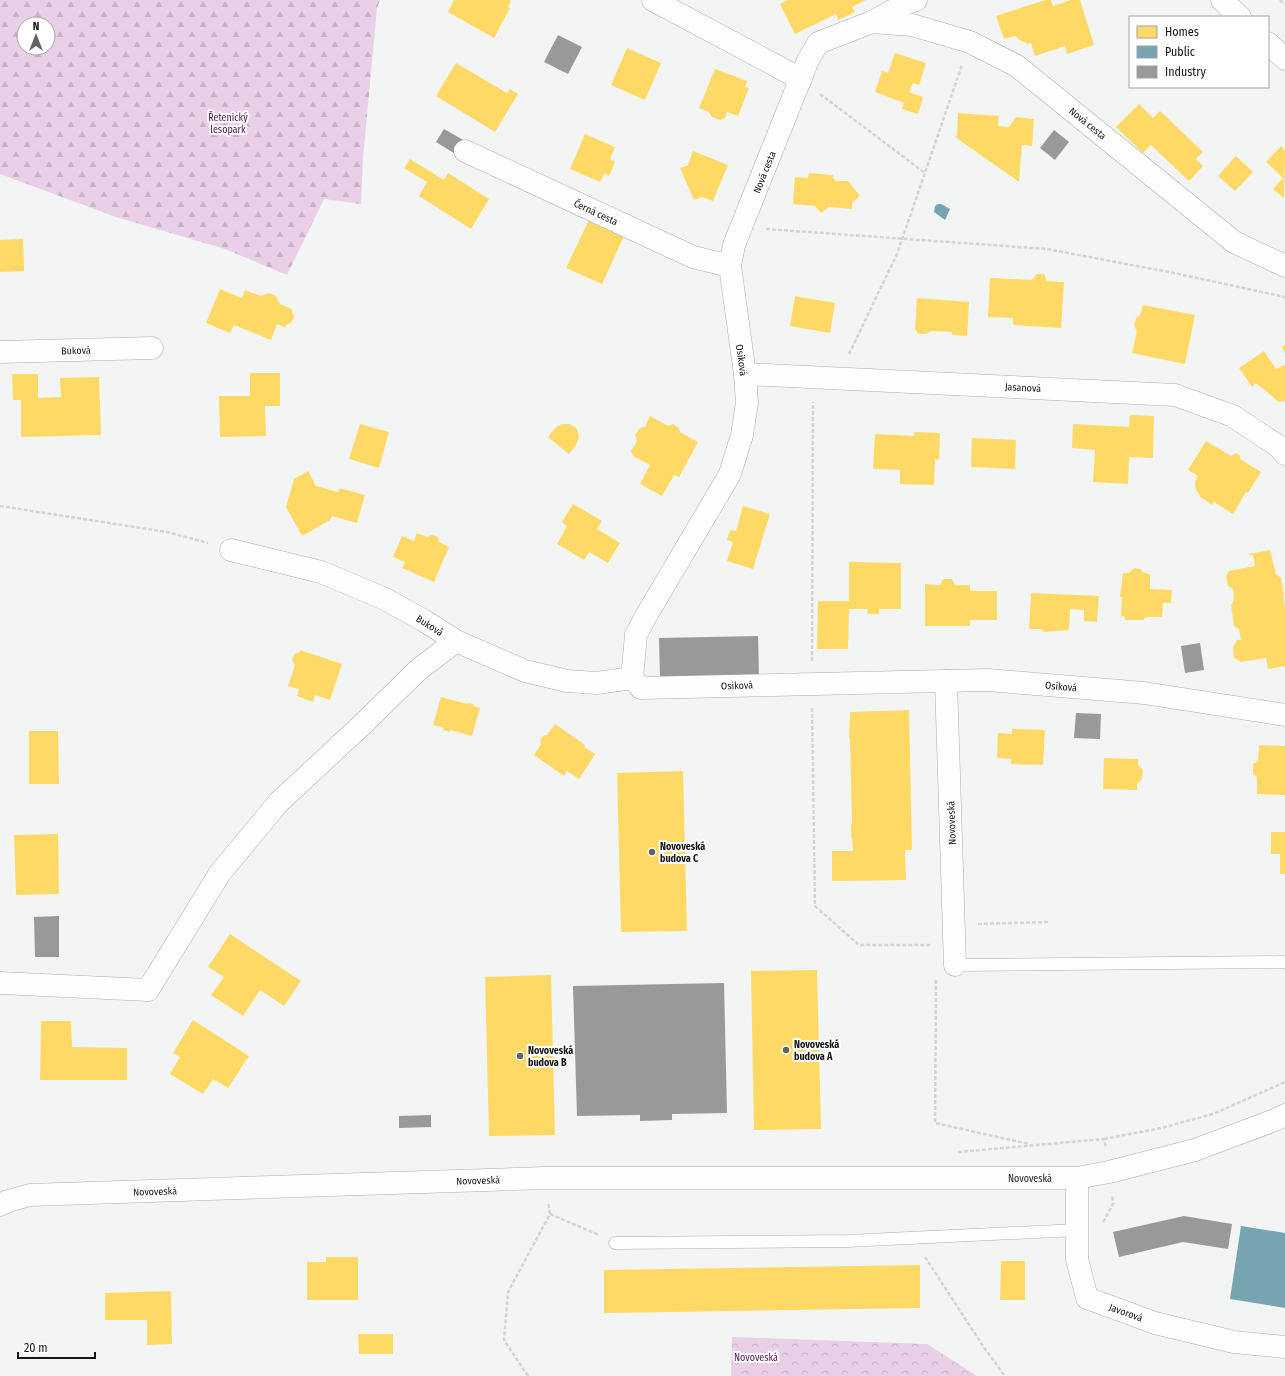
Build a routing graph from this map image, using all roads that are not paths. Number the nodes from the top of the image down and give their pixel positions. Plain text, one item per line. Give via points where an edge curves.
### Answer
1 (653, 0) edge
2 (916, 0) edge
3 (1222, 0) edge
4 (1239, 16) edge
5 (872, 22) junction
6 (1269, 44) edge
7 (1285, 59) edge
8 (801, 79) junction
9 (465, 151) dead end
10 (730, 266) junction
11 (1285, 266) edge
12 (152, 348) dead end
13 (0, 352) edge
14 (745, 374) junction
15 (1285, 454) edge
16 (231, 550) road end
17 (456, 641) junction
18 (632, 678) junction
19 (946, 681) junction
20 (1285, 715) edge
21 (1285, 962) edge
22 (955, 965) joint
23 (0, 983) edge
24 (1285, 1115) edge
25 (1077, 1178) junction
26 (0, 1205) edge
27 (1077, 1230) junction
28 (615, 1243) road end
29 (1285, 1347) edge

1 - 8 street
2 - 5 street, Nová cesta
3 - 4 street
5 - 8 street, Nová cesta via 818,43
5 - 11 street, Nová cesta via 912,25 970,42 1017,66 1234,242
6 - 7 street
8 - 10 street, Nová cesta via 734,245
9 - 10 street, Černá cesta via 694,257
10 - 14 street, Osiková
12 - 13 street, Buková
14 - 15 street, Jasanová via 1175,394 1233,416 1278,446
14 - 18 street, Osiková via 747,404 742,435 730,474 636,635
16 - 17 street, Buková via 328,575 383,598
17 - 18 street, Buková via 525,671 567,681 597,683
17 - 23 street via 418,670 280,802 220,873 148,990
18 - 19 street, Osiková via 641,688
19 - 20 street, Osiková via 987,680 1144,693
19 - 22 street, Novoveská
21 - 22 lane
24 - 25 street, Novoveská via 1195,1150
25 - 26 street, Novoveská via 545,1178 36,1195 17,1198
25 - 27 street, Javorová
27 - 28 lane via 847,1241
27 - 29 street, Javorová via 1077,1259 1087,1298 1155,1323 1234,1342

